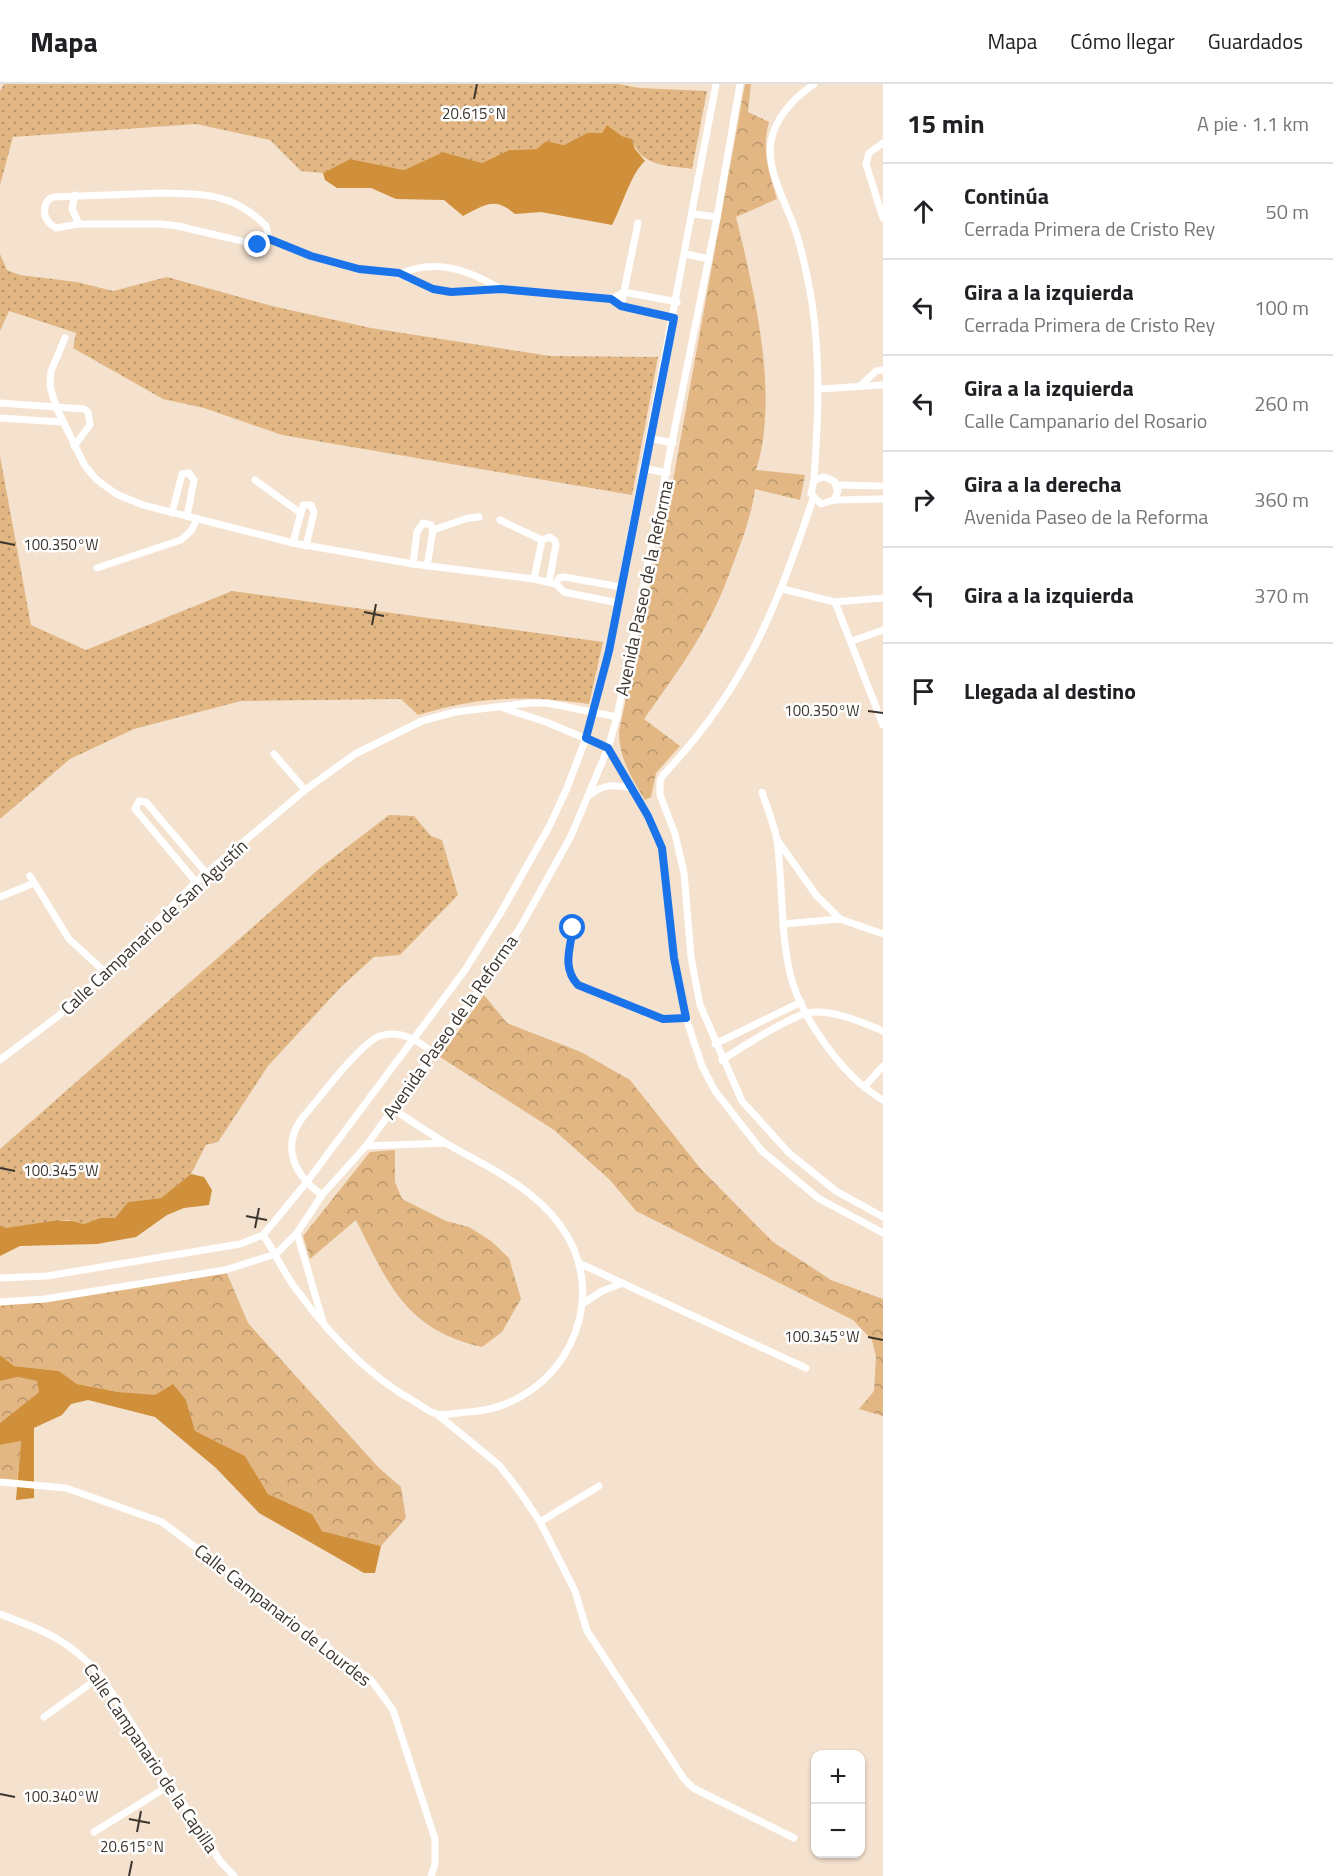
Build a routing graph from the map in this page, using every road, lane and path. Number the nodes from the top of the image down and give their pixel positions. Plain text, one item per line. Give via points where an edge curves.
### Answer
1 (716, 84) edge
2 (740, 84) edge
3 (814, 84) edge
4 (883, 143) edge
5 (883, 186) edge
6 (875, 192) junction
7 (75, 195) junction
8 (881, 205) edge
9 (694, 214) junction
10 (717, 217) junction
11 (883, 218) edge
12 (638, 223) dead end
13 (79, 224) junction
14 (269, 239) junction
15 (686, 254) junction
16 (709, 258) junction
17 (399, 273) junction
18 (501, 289) junction
19 (624, 292) junction
20 (611, 299) junction
21 (677, 302) junction
22 (621, 306) junction
23 (674, 318) junction
24 (65, 338) dead end
25 (883, 370) edge
26 (883, 385) edge
27 (861, 386) junction
28 (819, 389) junction
29 (0, 403) edge
30 (56, 406) junction
31 (0, 418) edge
32 (62, 422) junction
33 (649, 438) junction
34 (673, 443) junction
35 (74, 446) junction
36 (643, 468) junction
37 (667, 473) junction
38 (255, 480) dead end
39 (814, 480) junction
40 (837, 485) junction
41 (883, 486) edge
42 (813, 499) junction
43 (883, 499) edge
44 (834, 500) junction
45 (299, 512) junction
46 (172, 513) junction
47 (187, 516) junction
48 (479, 517) dead end
49 (197, 519) junction
50 (500, 520) dead end
51 (433, 530) junction
52 (543, 540) junction
53 (293, 543) junction
54 (306, 546) junction
55 (413, 564) junction
56 (427, 566) junction
57 (98, 568) dead end
58 (534, 579) junction
59 (552, 583) junction
60 (621, 587) junction
61 (783, 589) junction
62 (883, 598) edge
63 (835, 602) junction
64 (618, 603) junction
65 (883, 630) edge
66 (852, 641) junction
67 (501, 707) junction
68 (594, 711) junction
69 (617, 717) junction
70 (883, 725) edge
71 (586, 738) junction
72 (608, 748) junction
73 (274, 754) dead end
74 (633, 789) junction
75 (305, 790) junction
76 (762, 792) dead end
77 (588, 797) junction
78 (777, 839) junction
79 (207, 874) junction
80 (196, 882) junction
81 (0, 897) edge
82 (840, 919) junction
83 (783, 924) junction
84 (573, 928) dead end
85 (883, 934) edge
86 (106, 974) junction
87 (801, 1002) junction
88 (807, 1013) junction
89 (686, 1018) junction
90 (883, 1031) edge
91 (414, 1038) junction
92 (715, 1044) junction
93 (435, 1054) junction
94 (1, 1056) edge
95 (722, 1060) junction
96 (883, 1066) edge
97 (864, 1087) junction
98 (883, 1100) edge
99 (393, 1109) junction
100 (445, 1143) junction
101 (366, 1146) junction
102 (306, 1183) junction
103 (322, 1195) junction
104 (883, 1217) edge
105 (297, 1233) junction
106 (883, 1233) edge
107 (263, 1235) junction
108 (276, 1254) junction
109 (581, 1264) junction
110 (0, 1278) edge
111 (623, 1282) junction
112 (0, 1302) edge
113 (582, 1304) junction
114 (325, 1327) junction
115 (806, 1368) dead end
116 (438, 1415) junction
117 (0, 1482) edge
118 (599, 1486) dead end
119 (540, 1522) junction
120 (0, 1614) edge
121 (101, 1676) junction
122 (45, 1717) dead end
123 (170, 1785) junction
124 (94, 1832) dead end
125 (794, 1838) dead end
126 (234, 1876) edge
127 (431, 1876) edge

1 - 9 street, Avenida Paseo de la Reforma
2 - 10 street, Avenida Paseo de la Reforma
3 - 28 street via 797,96 777,123 771,153 806,272 818,348
4 - 6 street via 867,159
5 - 6 street
6 - 8 street
7 - 13 street via 72,210
7 - 13 street via 49,199 44,210 51,226
7 - 14 street via 162,193 221,197 257,217 268,229
8 - 11 street
9 - 10 street
9 - 15 street, Avenida Paseo de la Reforma
10 - 16 street, Avenida Paseo de la Reforma
12 - 19 street
13 - 14 street via 161,224 258,245
14 - 17 street via 359,269
15 - 16 street
15 - 21 street, Avenida Paseo de la Reforma
16 - 34 street, Avenida Paseo de la Reforma
17 - 18 street via 433,289 451,292
17 - 18 street via 428,265 445,266 462,269
18 - 20 street
19 - 20 street
19 - 21 street
19 - 22 street
20 - 22 street
21 - 23 street, Avenida Paseo de la Reforma
22 - 23 street
23 - 33 street, Avenida Paseo de la Reforma
24 - 30 street via 51,370 50,386
25 - 27 street via 876,371
26 - 27 street
27 - 28 street
28 - 39 street
29 - 30 street
30 - 32 street
30 - 35 street via 88,412 90,425
31 - 32 street
32 - 35 street
33 - 34 street
33 - 36 street, Avenida Paseo de la Reforma
34 - 37 street, Avenida Paseo de la Reforma
35 - 46 street via 96,479 116,494
36 - 37 street
36 - 60 street, Avenida Paseo de la Reforma
37 - 69 street, Avenida Paseo de la Reforma
38 - 45 street
39 - 40 street via 830,478
39 - 42 street via 810,489
40 - 41 street
40 - 44 street
42 - 44 street via 826,505
42 - 61 street
43 - 44 street
45 - 53 street
45 - 54 street via 303,505 313,509
46 - 47 street
46 - 47 street via 179,480 182,474 189,473 194,480
47 - 49 street
48 - 51 street
49 - 53 street
49 - 57 street via 181,540
50 - 52 street
51 - 55 street via 427,523 419,526
51 - 56 street
52 - 58 street
52 - 59 street via 550,537 555,541
53 - 54 street
54 - 55 street
55 - 56 street
56 - 58 street
58 - 59 street
59 - 60 street via 564,577
59 - 64 street via 564,592
60 - 64 street, Avenida Paseo de la Reforma
61 - 63 street
61 - 92 street via 738,679 686,751 663,775 659,786 684,873 691,957 700,1005
62 - 63 street
63 - 66 street
64 - 68 street, Avenida Paseo de la Reforma
65 - 66 street
66 - 70 street
67 - 68 street, Calle Campanario de San Agustín via 546,703
67 - 71 street, Calle Campanario de San Agustín
67 - 75 street, Calle Campanario de San Agustín via 455,712 422,721 355,754
68 - 69 street, Calle Campanario de San Agustín
68 - 71 street, Avenida Paseo de la Reforma
69 - 72 street, Avenida Paseo de la Reforma
71 - 72 street, Calle Campanario de San Agustín
71 - 91 street, Avenida Paseo de la Reforma via 550,825 500,914 465,970
72 - 74 street
72 - 77 street, Avenida Paseo de la Reforma
73 - 75 street
74 - 77 street via 609,785
74 - 89 street via 662,848 674,958
75 - 79 street, Calle Campanario de San Agustín
76 - 78 street
77 - 93 street, Avenida Paseo de la Reforma via 521,926
78 - 82 street via 816,895
78 - 83 street
79 - 80 street, Calle Campanario de San Agustín
79 - 80 street via 146,802 139,801 135,809
80 - 86 street, Calle Campanario de San Agustín
81 - 86 street via 32,879 69,939
82 - 83 street
82 - 85 street
83 - 87 street via 790,974
84 - 89 street via 567,965 578,985 663,1019
86 - 94 street, Calle Campanario de San Agustín via 57,1017
87 - 88 street
87 - 92 street
88 - 90 street via 841,1016
88 - 95 street
88 - 97 street via 834,1056
89 - 106 street via 702,1066 716,1091 762,1151 818,1198
91 - 93 street
91 - 102 street, Avenida Paseo de la Reforma
91 - 102 street via 379,1036 365,1046 296,1127 291,1152
92 - 95 street
93 - 99 street, Avenida Paseo de la Reforma
95 - 104 street via 742,1101 789,1153 836,1191
96 - 97 street
97 - 98 street
99 - 100 street
99 - 101 street, Avenida Paseo de la Reforma
100 - 101 street
100 - 109 street via 513,1180 546,1208
101 - 103 street, Avenida Paseo de la Reforma
102 - 103 street
102 - 107 street, Avenida Paseo de la Reforma
103 - 105 street, Avenida Paseo de la Reforma
105 - 108 street, Avenida Paseo de la Reforma
105 - 114 street
107 - 108 street
107 - 110 street via 229,1246 47,1276
108 - 112 street, Avenida Paseo de la Reforma via 225,1270 45,1299
108 - 114 street via 294,1287
109 - 111 street
109 - 113 street
111 - 113 street
111 - 115 street
113 - 116 street via 573,1337 558,1367 541,1384 501,1406
114 - 116 street via 393,1390
116 - 119 street via 499,1465
117 - 127 street, Calle Campanario de Lourdes via 43,1485 90,1496 162,1522 371,1680 393,1710 435,1839
118 - 119 street
119 - 125 street via 575,1591 587,1631 684,1779 693,1788
120 - 121 street, Calle Campanario de la Capilla via 66,1642
121 - 122 street
121 - 123 street, Calle Campanario de la Capilla
123 - 124 street
123 - 126 street, Calle Campanario de la Capilla

